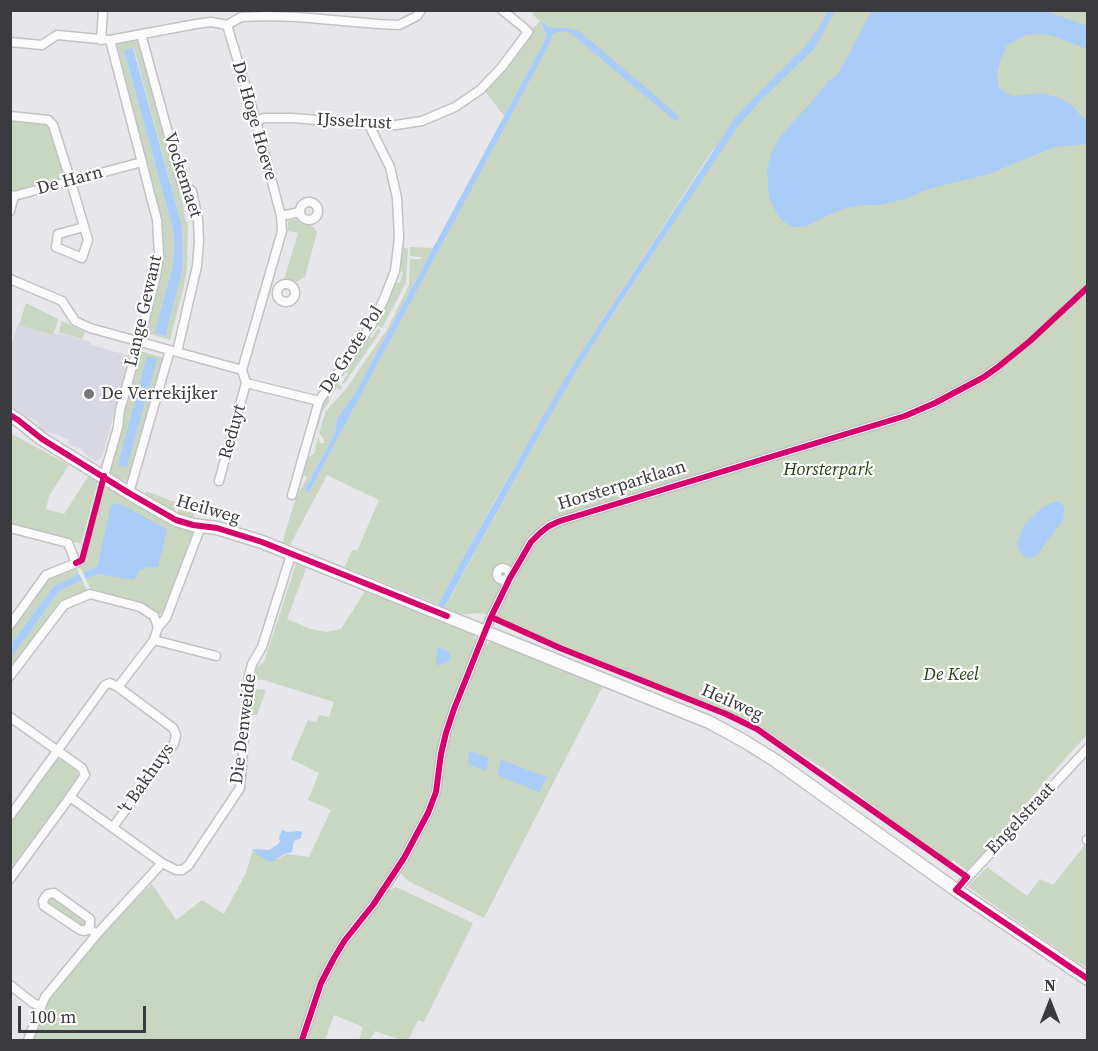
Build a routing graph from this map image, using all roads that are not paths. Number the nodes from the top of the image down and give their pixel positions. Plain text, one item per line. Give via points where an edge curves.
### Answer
1 (103, 10) edge
2 (420, 10) edge
3 (502, 10) edge
4 (227, 26) junction
5 (141, 34) junction
6 (106, 40) junction
7 (10, 42) edge
8 (10, 116) edge
9 (256, 121) junction
10 (369, 125) junction
11 (142, 162) junction
12 (70, 182) junction
13 (12, 196) edge
14 (10, 212) edge
15 (300, 212) dead end
16 (281, 216) junction
17 (84, 227) dead end
18 (10, 279) edge
19 (267, 288) junction
20 (278, 290) dead end
21 (140, 342) junction
22 (173, 351) junction
23 (998, 367) dead end
24 (242, 370) junction
25 (246, 382) junction
26 (319, 401) junction
27 (10, 415) edge
28 (104, 476) junction
29 (219, 481) dead end
30 (129, 493) junction
31 (292, 495) dead end
32 (201, 526) junction
33 (10, 528) edge
34 (291, 555) junction
35 (10, 625) edge
36 (158, 627) junction
37 (485, 631) junction
38 (154, 640) junction
39 (216, 656) dead end
40 (10, 676) edge
41 (118, 687) junction
42 (10, 717) edge
43 (1088, 748) edge
44 (58, 750) junction
45 (70, 797) junction
46 (10, 816) edge
47 (113, 827) junction
48 (162, 862) junction
49 (10, 879) edge
50 (956, 890) junction
51 (88, 928) junction
52 (97, 934) junction
53 (1088, 979) edge
54 (10, 985) edge
55 (41, 1006) junction
56 (27, 1041) edge
57 (302, 1041) edge

1 - 6 street, Lange Gewant
2 - 4 street via 417,16 399,25 267,16 241,17
3 - 10 street, IJsselrust via 528,32 480,90 455,107 422,121
4 - 5 street via 211,22
4 - 9 street, De Hoge Hoeve
5 - 6 street
5 - 22 street, Vockemaet via 182,184 192,191 199,227 196,271
6 - 7 street via 57,35 42,45
6 - 11 street, Lange Gewant
8 - 12 street via 48,120 52,124
9 - 10 street, IJsselrust via 292,118
9 - 16 street, De Hoge Hoeve
10 - 26 street, De Grote Pol via 390,167 397,198 396,264 372,324
11 - 12 street, De Harn
11 - 21 street, Lange Gewant via 157,220 159,247
12 - 13 street, De Harn
12 - 17 street
13 - 14 street, De Harn
15 - 16 street
16 - 19 street, De Hoge Hoeve via 282,231
18 - 21 street via 62,301 75,321
19 - 20 street
19 - 24 street, De Hoge Hoeve
21 - 22 street
21 - 28 street, Lange Gewant
22 - 24 street
22 - 30 street, Vockemaet
23 - 37 street, Horsterparklaan via 904,416 560,520 531,542
24 - 25 street
25 - 26 street, De Grote Pol
25 - 29 street, Reduyt
26 - 31 street
27 - 28 street, Heilweg
28 - 30 street, Heilweg
30 - 32 street, Heilweg via 176,520
32 - 34 street, Heilweg via 262,542
32 - 36 street via 166,618
33 - 35 street via 68,543 76,563 46,575
34 - 37 street, Heilweg
34 - 48 street, Die Denweide via 249,676 240,788 188,866 176,870
36 - 38 street
36 - 40 street via 154,616 140,607 90,594 64,605
37 - 50 street, Heilweg via 709,722 744,741
37 - 57 street, Horsterparklaan via 446,733 436,792 428,813 373,905 334,958 321,983
38 - 39 street
38 - 41 street
41 - 44 street via 105,685
41 - 47 street, 't Bakhuys via 173,728 176,735 174,744
42 - 44 street
43 - 50 street, Engelstraat
44 - 45 street via 82,768 85,775
44 - 46 street
45 - 47 street
45 - 49 street
47 - 48 street
48 - 52 street
50 - 53 street, Heilweg
51 - 51 street via 80,930 44,906 45,897 54,893 90,919
51 - 52 street
52 - 55 street
54 - 55 street
55 - 56 street

